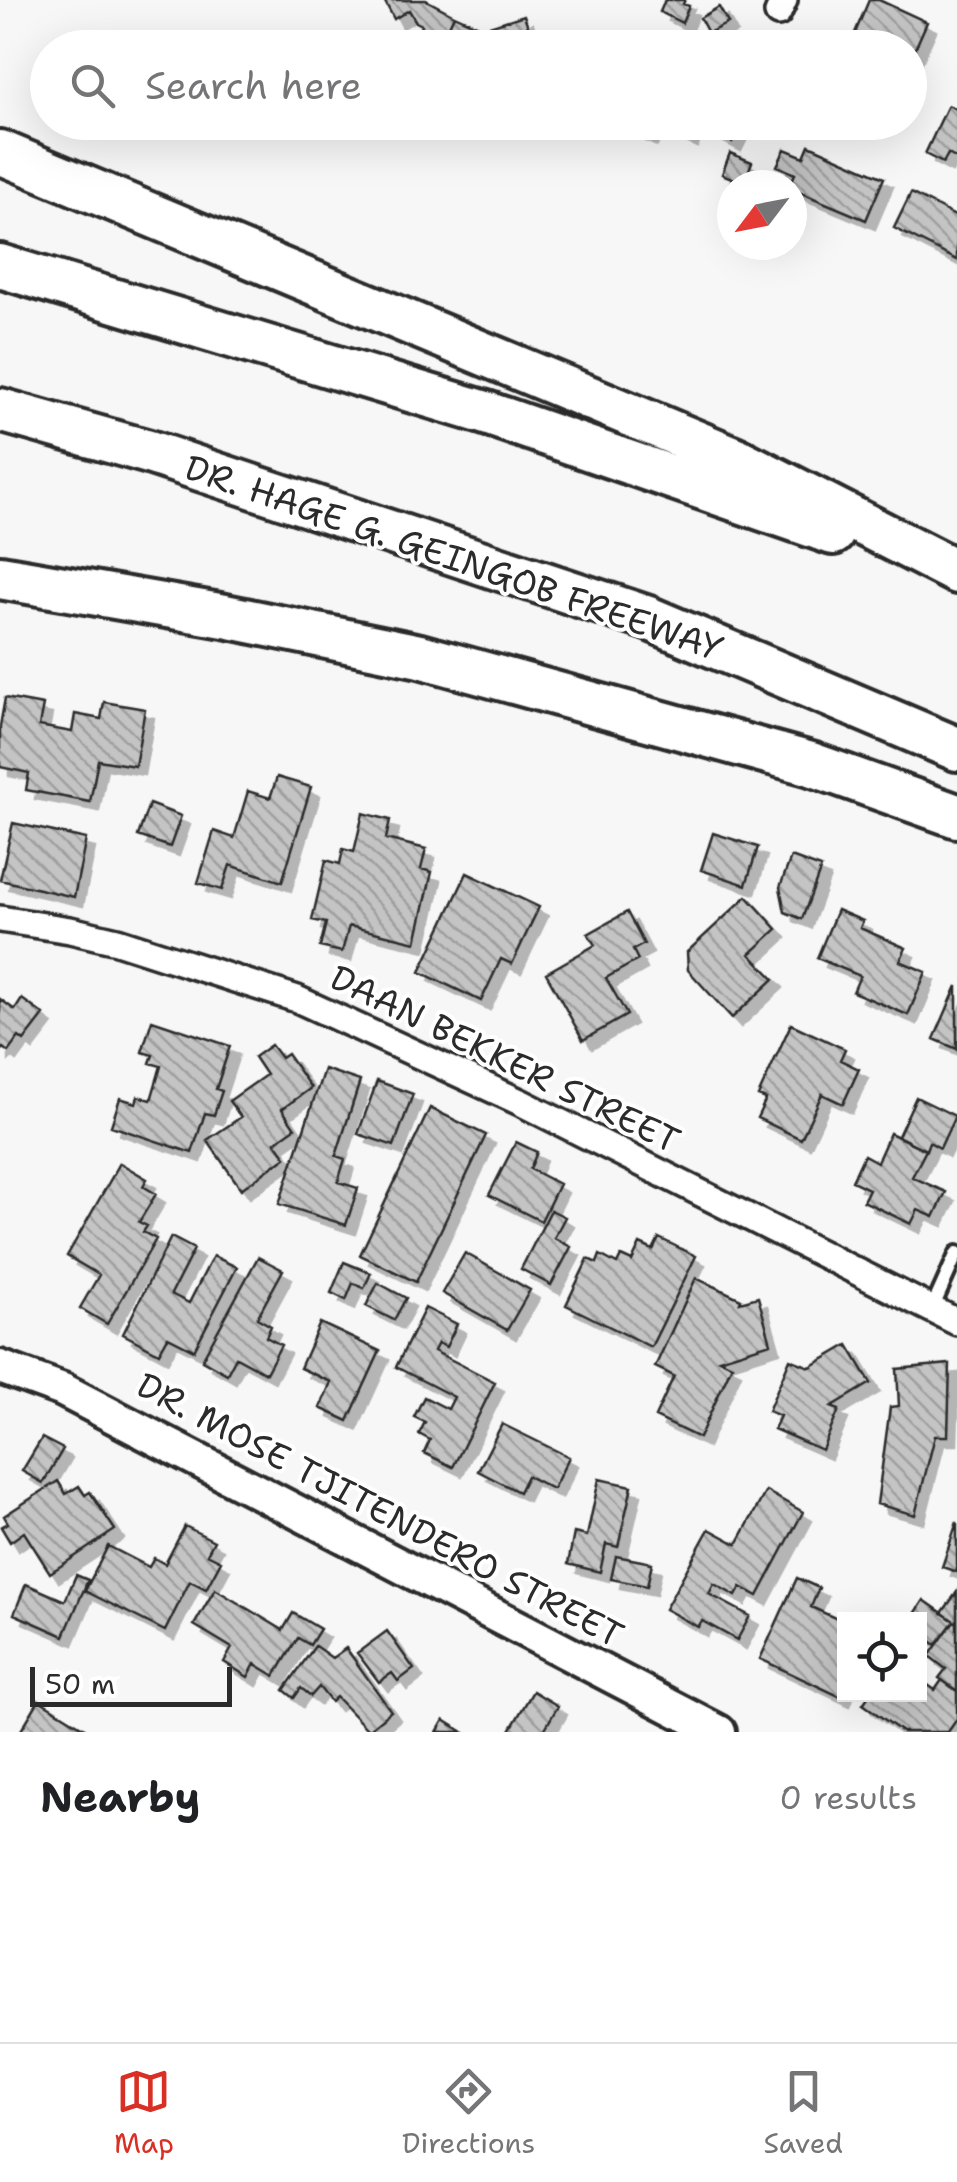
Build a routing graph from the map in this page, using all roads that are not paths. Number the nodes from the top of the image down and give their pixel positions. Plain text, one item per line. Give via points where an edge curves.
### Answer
1 (0, 152) edge
2 (0, 266) edge
3 (0, 410) edge
4 (957, 574) edge
5 (0, 578) edge
6 (957, 749) edge
7 (957, 816) edge
8 (0, 919) edge
9 (957, 1253) edge
10 (932, 1309) junction
11 (957, 1322) edge
12 (0, 1367) edge
13 (719, 1732) edge

1 - 4 highway via 734,458
2 - 4 highway via 486,413
3 - 6 highway, DR. HAGE G. GEINGOB FREEWAY via 149,452 648,618
5 - 7 highway via 420,656 810,764
8 - 10 street, DAAN BEKKER STREET via 116,941 297,999 520,1102
9 - 10 lane
10 - 11 street, DAAN BEKKER STREET
12 - 13 street, DR. MOSE TJITENDERO STREET via 64,1390

